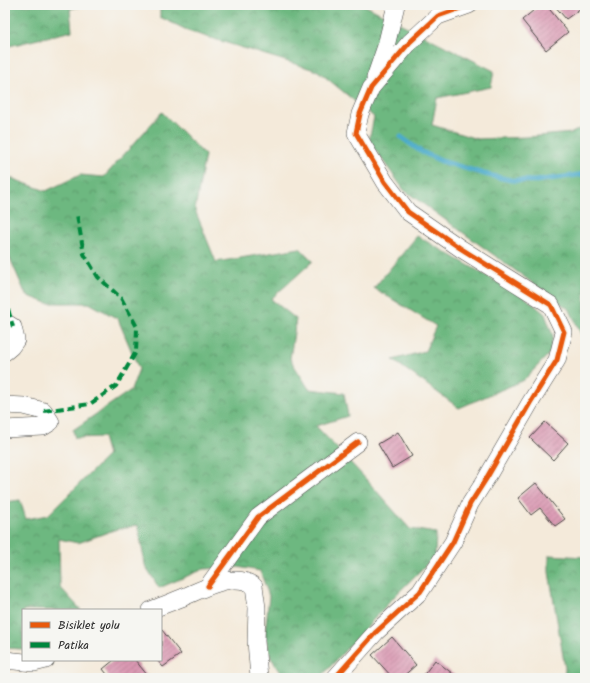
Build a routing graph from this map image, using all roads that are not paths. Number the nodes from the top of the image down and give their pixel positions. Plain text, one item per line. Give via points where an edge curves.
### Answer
1 (396, 5) edge
2 (469, 5) edge
3 (371, 88) junction
4 (5, 322) edge
5 (5, 352) edge
6 (5, 405) edge
7 (5, 429) edge
8 (358, 442) dead end
9 (208, 586) junction
10 (153, 609) edge
11 (5, 660) edge
12 (42, 661) edge
13 (260, 678) edge
14 (335, 678) edge

1 - 3 street via 386,46
2 - 3 street via 438,16 410,42
3 - 14 street via 360,114 356,134 385,182 408,212 460,248 552,305 564,332 557,360 470,504 453,542 420,592 376,632
4 - 5 street via 13,327 16,340
6 - 7 street via 44,411 51,422 43,427
8 - 9 street via 258,517
9 - 10 street
9 - 13 street via 230,580 248,582 254,586
11 - 12 street via 34,663

